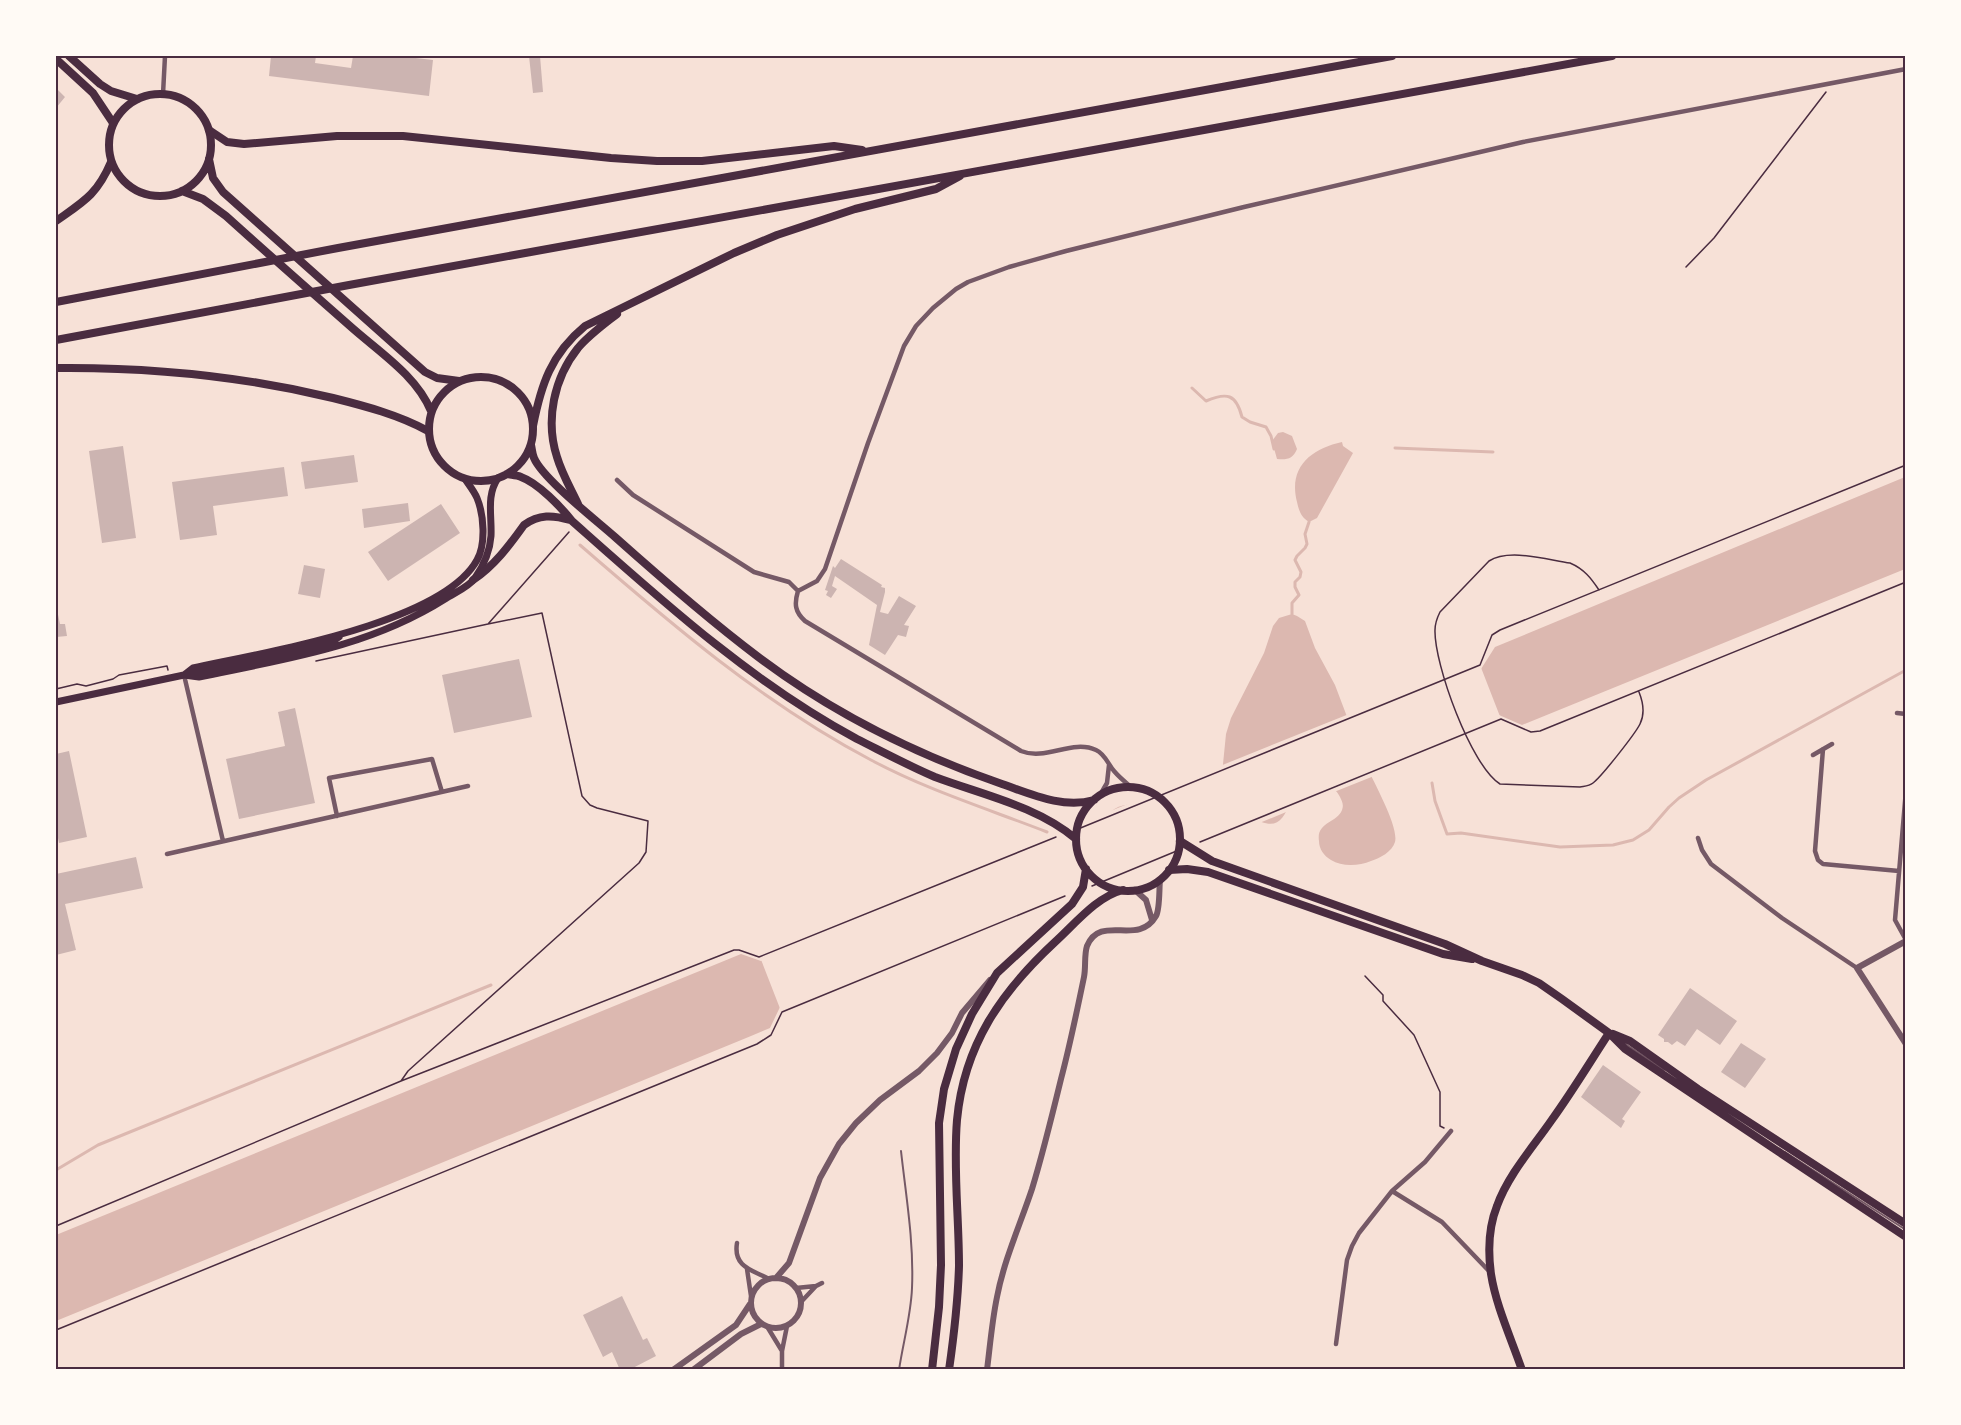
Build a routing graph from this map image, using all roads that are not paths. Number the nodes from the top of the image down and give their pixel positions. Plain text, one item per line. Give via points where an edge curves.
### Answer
1 (69, 56) edge
2 (165, 56) edge
3 (1392, 56) edge
4 (1612, 56) edge
5 (56, 59) edge
6 (1905, 69) edge
7 (163, 94) junction
8 (137, 99) junction
9 (113, 123) junction
10 (209, 130) junction
11 (872, 151) junction
12 (209, 159) junction
13 (111, 162) junction
14 (966, 172) junction
15 (182, 191) junction
16 (56, 221) edge
17 (56, 302) edge
18 (630, 304) junction
19 (56, 340) edge
20 (56, 368) edge
21 (459, 381) junction
22 (431, 411) junction
23 (533, 426) junction
24 (428, 431) junction
25 (531, 445) junction
26 (507, 474) junction
27 (498, 478) junction
28 (465, 479) junction
29 (617, 480) dead end
30 (578, 504) junction
31 (572, 520) junction
32 (473, 580) junction
33 (798, 591) junction
34 (184, 675) junction
35 (56, 702) edge
36 (1897, 713) dead end
37 (1905, 714) edge
38 (1832, 744) dead end
39 (1823, 749) junction
40 (1813, 755) dead end
41 (1109, 765) junction
42 (468, 786) dead end
43 (1131, 787) junction
44 (1905, 790) edge
45 (442, 792) junction
46 (1097, 798) junction
47 (337, 816) junction
48 (1698, 838) dead end
49 (1076, 839) junction
50 (223, 841) junction
51 (1180, 845) junction
52 (167, 854) dead end
53 (1086, 869) junction
54 (1169, 870) junction
55 (1899, 871) junction
56 (1160, 880) junction
57 (1123, 890) junction
58 (1135, 890) junction
59 (1152, 920) junction
60 (1905, 940) edge
61 (1482, 961) junction
62 (1857, 968) junction
63 (997, 973) junction
64 (1609, 1033) junction
65 (1905, 1044) edge
66 (1451, 1131) road end
67 (901, 1150) dead end
68 (1392, 1191) junction
69 (1905, 1224) edge
70 (1905, 1230) edge
71 (1905, 1238) edge
72 (737, 1243) dead end
73 (747, 1269) junction
74 (1491, 1272) junction
75 (773, 1278) junction
76 (822, 1283) dead end
77 (816, 1286) junction
78 (796, 1288) junction
79 (752, 1296) junction
80 (801, 1302) junction
81 (750, 1303) junction
82 (761, 1324) junction
83 (787, 1326) junction
84 (768, 1328) junction
85 (1336, 1344) dead end
86 (782, 1351) junction
87 (673, 1370) edge
88 (693, 1370) edge
89 (782, 1370) edge
90 (899, 1370) edge
91 (932, 1370) edge
92 (949, 1370) edge
93 (987, 1370) edge
94 (1522, 1370) edge

1 - 8 main road via 100,84
2 - 7 street
3 - 11 highway
4 - 14 highway
5 - 9 main road via 93,93
6 - 33 street via 1523,142 1077,249 968,282 939,302 910,335 825,569 817,581
7 - 8 main road
7 - 10 main road via 186,101
8 - 9 main road
9 - 13 main road via 108,142
10 - 11 highway via 227,142 244,144 403,135 657,161 702,161 834,147
10 - 12 main road
11 - 17 highway
12 - 15 main road via 198,179
12 - 21 main road via 216,184 223,192 379,332 425,372
13 - 15 main road via 125,183 146,195
13 - 16 highway via 93,195
14 - 18 highway via 936,189 855,209 786,232
14 - 19 highway
15 - 22 main road via 203,199 226,216 414,383
18 - 23 highway via 585,326 559,353 543,383
18 - 30 highway via 578,348 556,390 553,439 561,469
20 - 24 highway via 131,369 301,390 412,422
21 - 22 main road via 442,393
21 - 23 main road via 484,377 508,384 526,402
22 - 24 main road
23 - 25 main road
24 - 28 main road via 432,449 442,464
25 - 26 main road via 522,462
25 - 30 main road via 540,468
26 - 27 main road
26 - 31 main road via 532,482
27 - 28 main road
27 - 32 main road via 490,494 488,556
28 - 34 main road via 481,510 481,544 470,571 451,588 332,642
29 - 33 street via 633,495 754,572 789,582
30 - 46 main road via 758,657 846,714 939,760 1027,793 1061,803 1081,804
31 - 32 main road via 550,516 530,521 486,572
31 - 49 main road via 667,605 787,697 885,753 933,776 1045,818
32 - 34 main road via 421,613 374,635 210,675
33 - 41 street via 796,611 812,626 1021,751 1042,754 1087,747 1100,752
34 - 35 main road
34 - 50 street
36 - 37 street
38 - 39 street
39 - 40 street
39 - 55 street via 1815,851 1818,860 1823,864
41 - 43 street
41 - 46 street via 1107,783
42 - 45 street
43 - 46 main road via 1110,790
43 - 51 main road via 1151,792 1167,804 1177,822
44 - 55 street
45 - 47 street
45 - 47 street via 432,759 329,778
46 - 49 main road via 1081,818
47 - 50 street
48 - 62 street via 1711,864
49 - 53 main road
50 - 52 street
51 - 54 main road
51 - 61 main road via 1212,861 1445,944
53 - 57 main road via 1099,881
53 - 63 main road via 1083,887 1072,904
54 - 56 main road
54 - 61 main road via 1208,872 1434,951
55 - 60 street via 1895,920
56 - 58 main road
56 - 59 street via 1158,908
57 - 58 main road
57 - 92 main road via 1093,907 1028,968 994,1011 977,1042 957,1120 959,1267
58 - 59 street via 1146,900
59 - 93 street via 1141,930 1100,932 1087,947 1086,970 1048,1135 999,1289
60 - 62 street
61 - 64 main road via 1539,983
62 - 65 street
63 - 75 street via 962,1013 937,1053 880,1100 839,1144 820,1178 789,1263
63 - 91 main road via 960,1038 944,1089 939,1146 941,1265
64 - 69 main road via 1630,1041
64 - 70 lane
64 - 71 main road via 1626,1049
64 - 74 main road via 1514,1173 1497,1205 1491,1230
66 - 68 street via 1425,1162
67 - 90 lane via 913,1268
68 - 74 street via 1442,1222
68 - 85 street via 1352,1246
72 - 73 street via 738,1256
73 - 75 street
73 - 79 street
74 - 94 main road
75 - 78 street via 790,1282
75 - 79 street via 755,1288
76 - 77 street
77 - 78 street
77 - 80 street
78 - 80 street
79 - 81 street
80 - 83 street via 798,1316
81 - 82 street
81 - 87 street via 735,1325
82 - 84 street
82 - 88 street
83 - 84 street
83 - 86 street
84 - 86 street
86 - 89 street

